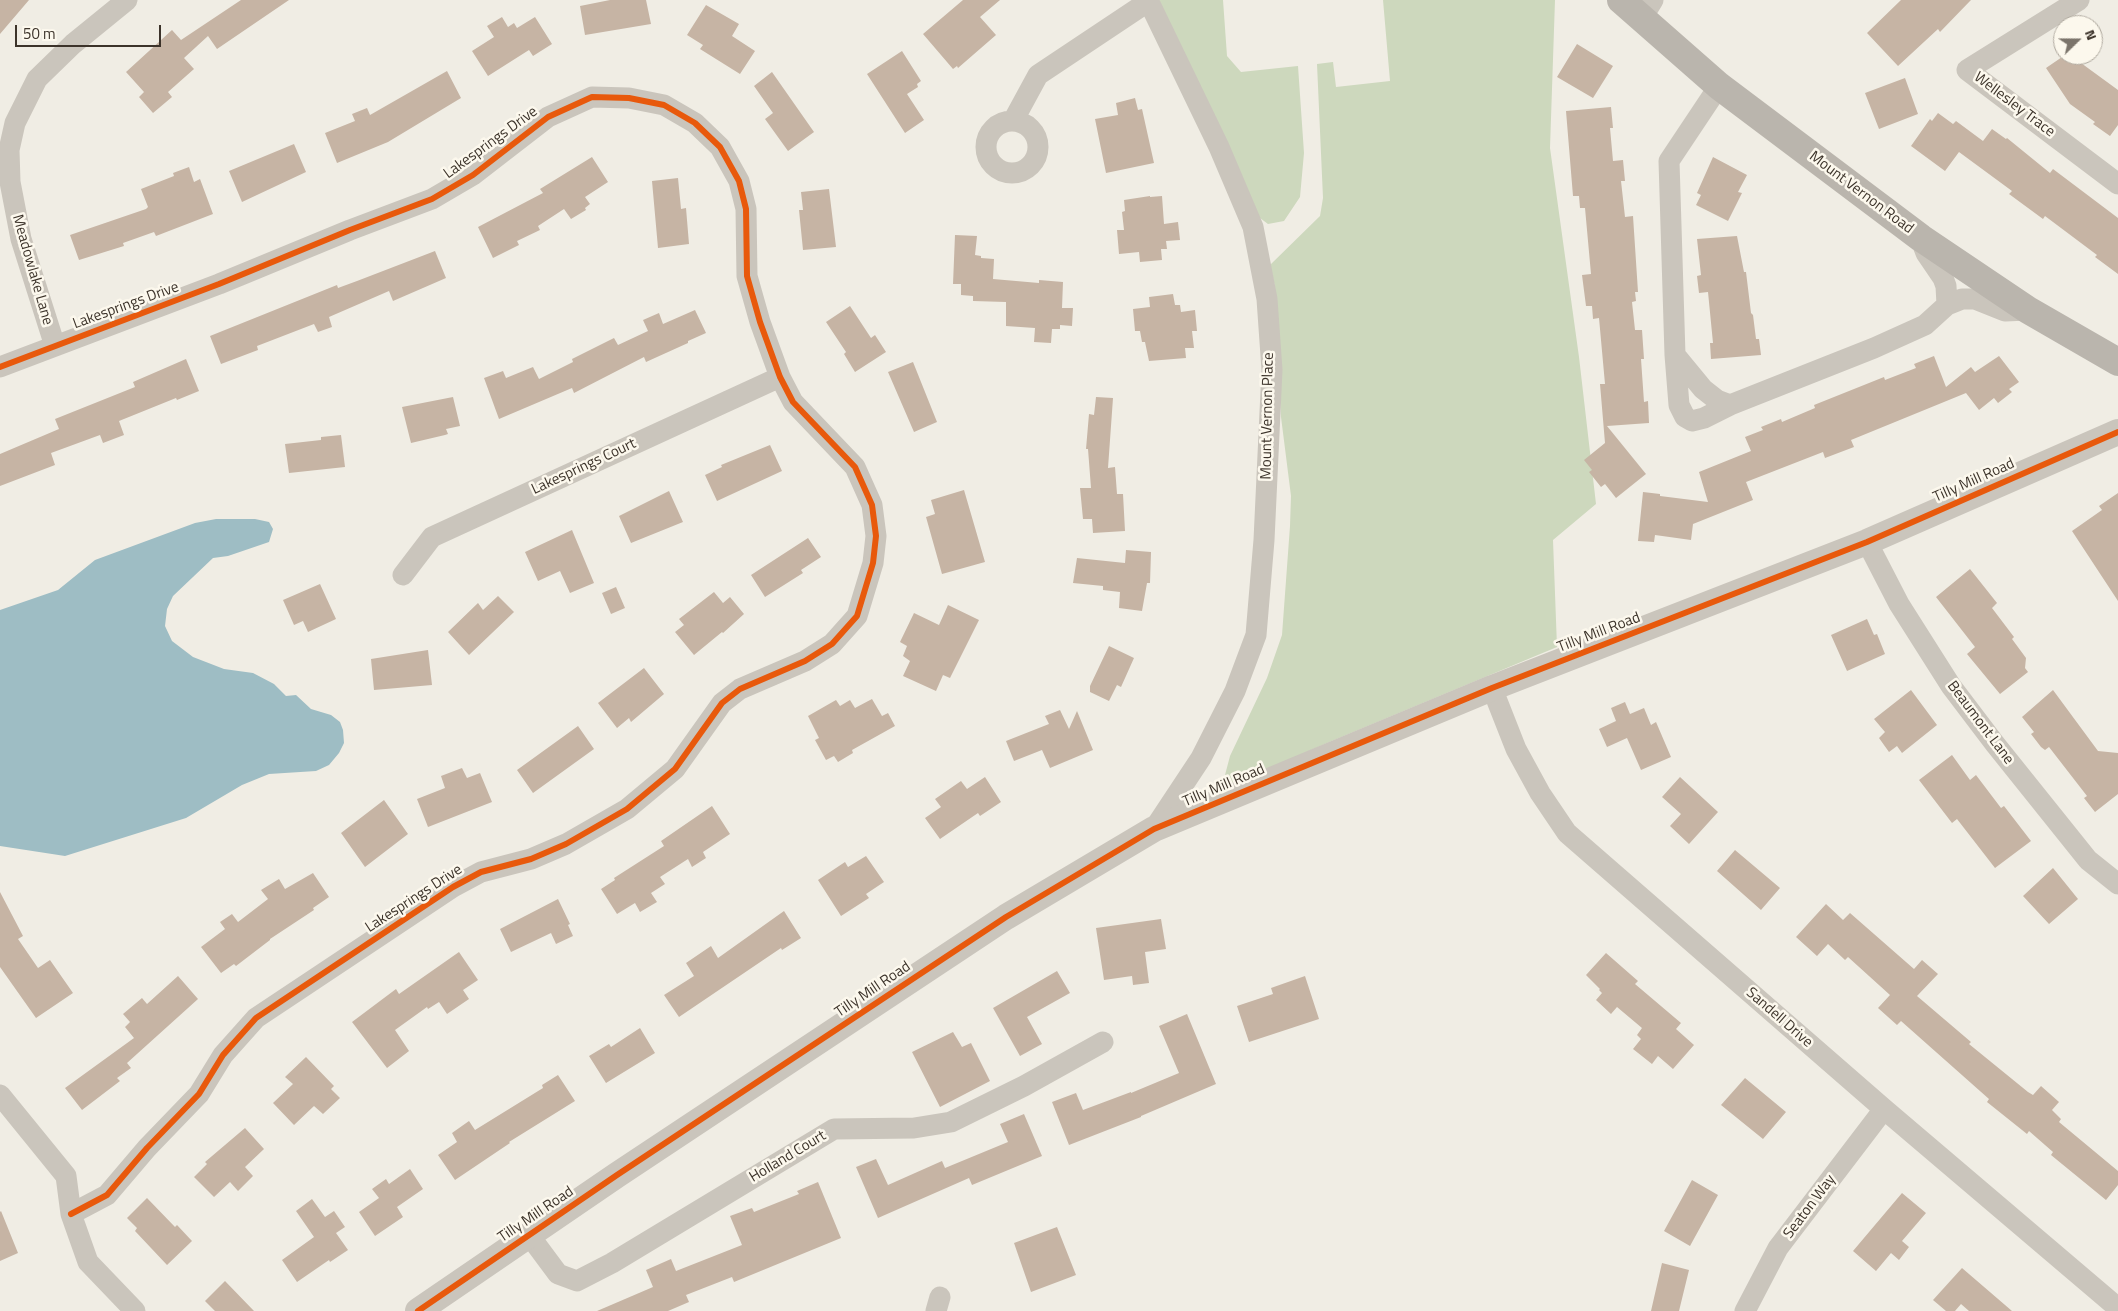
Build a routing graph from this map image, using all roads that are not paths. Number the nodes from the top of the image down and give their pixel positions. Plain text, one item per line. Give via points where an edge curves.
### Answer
1 (127, 0) edge
2 (1620, 0) edge
3 (2079, 0) edge
4 (1149, 1) edge
5 (1648, 9) edge
6 (1719, 86) junction
7 (1013, 121) dead end
8 (2118, 184) edge
9 (1921, 238) junction
10 (1947, 305) junction
11 (2028, 310) junction
12 (55, 346) junction
13 (1675, 362) junction
14 (2118, 362) edge
15 (0, 367) edge
16 (780, 377) junction
17 (1730, 405) junction
18 (2118, 432) edge
19 (1867, 542) junction
20 (402, 575) dead end
21 (1492, 688) junction
22 (1154, 829) junction
23 (2118, 884) edge
24 (1103, 1042) dead end
25 (0, 1094) edge
26 (1884, 1109) junction
27 (71, 1214) junction
28 (529, 1235) junction
29 (2118, 1308) edge
30 (135, 1311) edge
31 (418, 1311) edge
32 (1745, 1311) edge

1 - 12 street, Meadowlake Lane via 73,44 37,79 15,122 9,150 10,182 20,239
2 - 5 main road, Mount Vernon Road
3 - 8 street, Wellesley Trace via 1967,70
4 - 7 street via 1038,75
4 - 22 street, Mount Vernon Place via 1219,146 1252,227 1267,299 1272,370 1256,635 1235,691 1202,758
5 - 6 main road, Mount Vernon Road
6 - 9 main road, Mount Vernon Road
6 - 13 street via 1669,161
9 - 10 street via 1926,253 1943,278
9 - 11 main road, Mount Vernon Road
10 - 11 street via 1962,299 1975,299 2005,311
10 - 17 street via 1925,325
11 - 14 main road, Mount Vernon Road
12 - 15 street, Lakesprings Drive
12 - 16 street, Lakesprings Drive via 432,199 473,175 548,117 592,97 629,98 664,106 695,123 720,147 739,181 746,209 747,276
13 - 17 street via 1717,400
13 - 17 street via 1679,405 1685,417 1692,421 1704,418
16 - 20 street, Lakesprings Court via 432,537
16 - 27 street, Lakesprings Drive via 793,402 855,467 872,505 876,536 873,563 858,616 832,644 805,661 740,689 722,704 675,769 627,809 566,844 531,859 481,872 453,887 256,1018 223,1055 199,1094 106,1195
18 - 19 street, Tilly Mill Road
19 - 21 street, Tilly Mill Road
19 - 23 street, Beaumont Lane via 1899,604 1952,686 2088,860
21 - 22 street, Tilly Mill Road
21 - 26 street, Sandell Drive via 1516,749 1567,833
22 - 28 street, Tilly Mill Road via 1006,917
24 - 28 street, Holland Court via 951,1122 914,1128 834,1129 577,1281 558,1274
25 - 27 street via 66,1176
26 - 29 street, Sandell Drive
26 - 32 street, Seaton Way via 1778,1248
27 - 30 street via 88,1262
28 - 31 street, Tilly Mill Road

